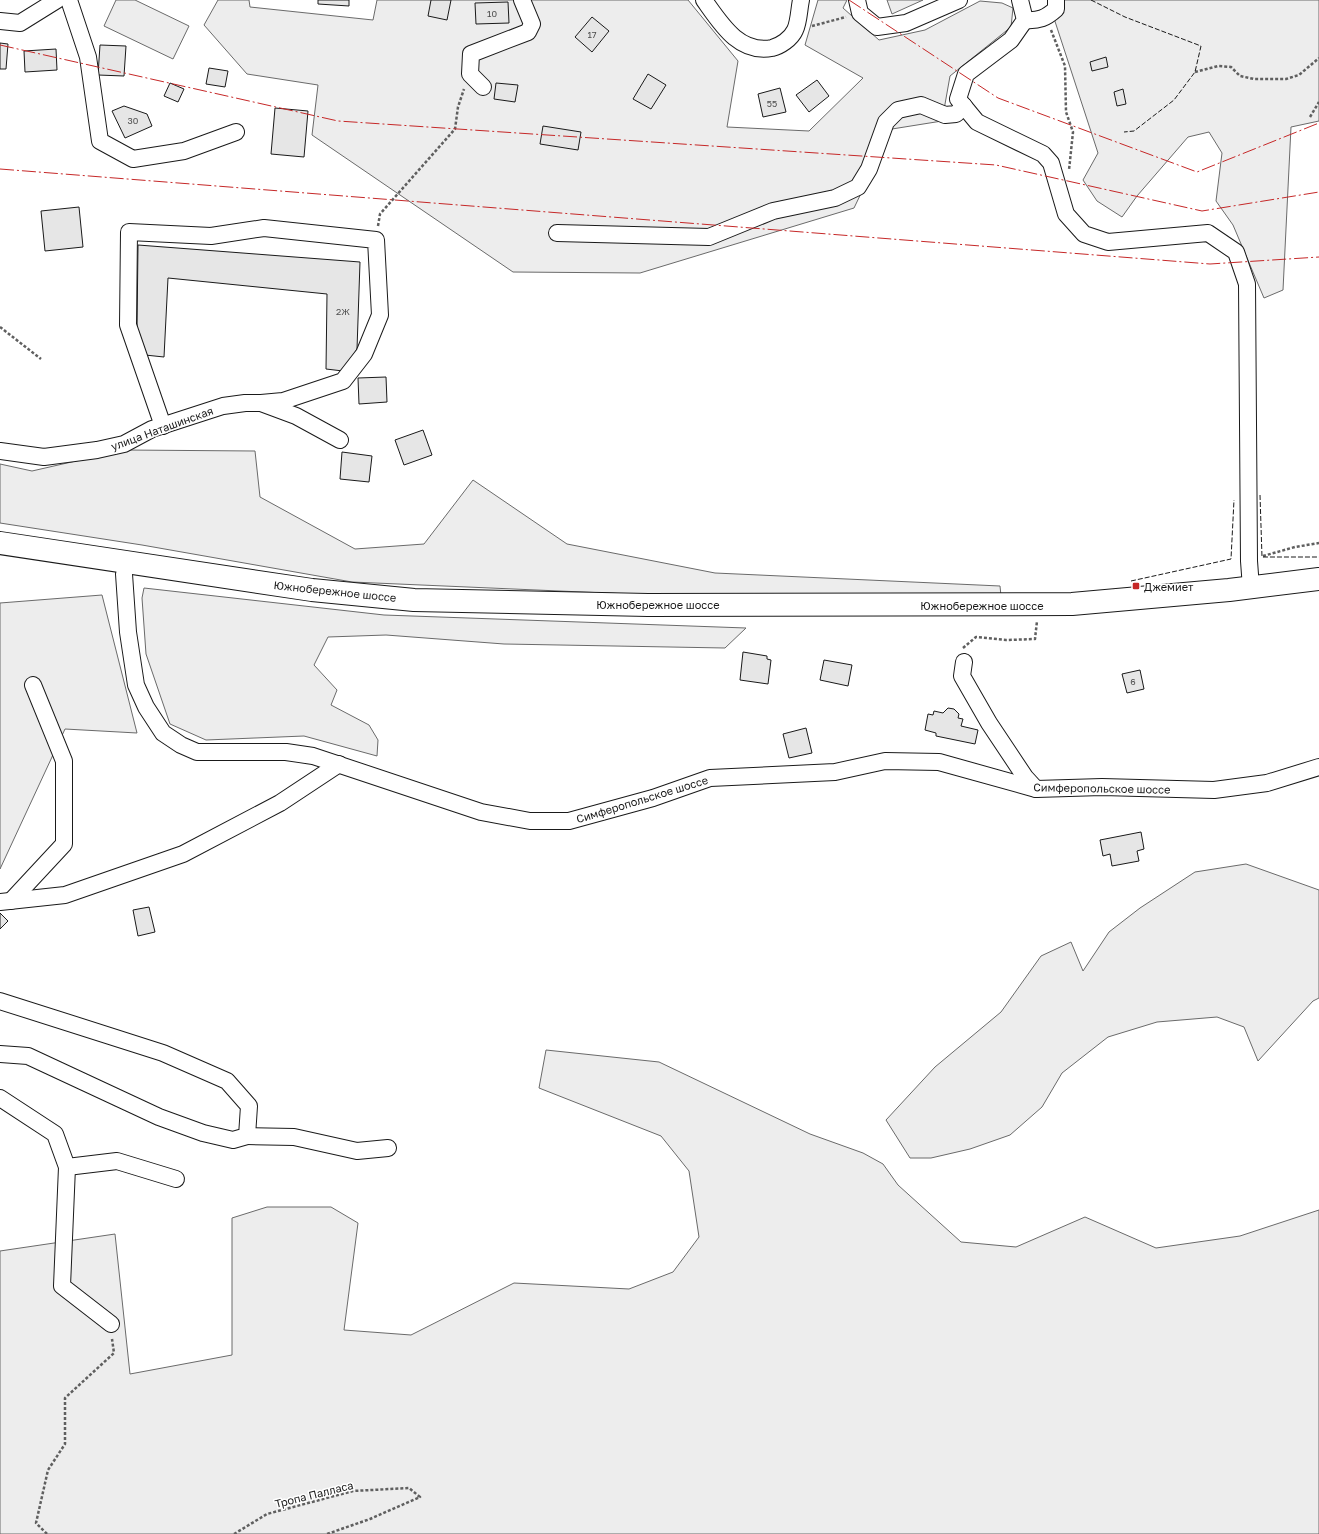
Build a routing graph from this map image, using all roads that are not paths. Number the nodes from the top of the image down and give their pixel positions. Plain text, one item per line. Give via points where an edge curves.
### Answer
1 (56, 0) edge
2 (70, 0) edge
3 (522, 0) edge
4 (704, 0) edge
5 (801, 0) edge
6 (959, 0) edge
7 (1020, 0) edge
8 (1056, 0) edge
9 (858, 6) edge
10 (1025, 20) junction
11 (0, 21) edge
12 (483, 87) dead end
13 (964, 106) junction
14 (236, 132) dead end
15 (557, 233) dead end
16 (261, 403) junction
17 (163, 426) junction
18 (340, 440) dead end
19 (0, 451) edge
20 (0, 543) edge
21 (0, 555) edge
22 (124, 574) junction
23 (1319, 579) edge
24 (1251, 581) junction
25 (1290, 590) junction
26 (1319, 591) edge
27 (1198, 606) junction
28 (964, 662) road end
29 (33, 684) dead end
30 (339, 764) junction
31 (1319, 767) edge
32 (1036, 789) junction
33 (5, 901) edge
34 (0, 1001) edge
35 (0, 1054) edge
36 (0, 1098) edge
37 (247, 1136) junction
38 (388, 1148) dead end
39 (67, 1167) junction
40 (176, 1179) dead end
41 (111, 1324) road end

1 - 11 street via 20,23
2 - 14 street via 88,57 100,141 133,159 184,151
3 - 12 street via 532,24 528,32 471,54 470,74
4 - 5 street via 737,41 760,50 780,47 795,30
6 - 9 street via 906,23 877,27
7 - 10 street
8 - 10 street via 1056,9 1047,17 1036,21
10 - 13 street via 1011,40 966,74 958,99
13 - 15 street via 956,114 945,115 921,105 898,110 886,122 869,169 858,187 835,198 773,211 709,238
13 - 24 street via 977,122 1043,154 1051,163 1066,214 1084,234 1108,242 1208,233 1236,252 1247,284
16 - 17 street, улица Наташинская via 245,402 223,406
16 - 17 street via 283,401 343,381 364,354 380,315 376,240 264,228 211,236 129,232 128,325
16 - 18 street, улица Наташинская via 296,416
17 - 19 street, улица Наташинская via 124,444 97,450 44,457
20 - 24 highway, Южнобережное шоссе via 312,590 414,600 648,605 1072,604 1229,590
21 - 22 highway, Южнобережное шоссе
22 - 27 highway, Южнобережное шоссе via 309,602 412,611 1072,617
22 - 30 street, Симферопольское шоссе via 128,632 136,685 146,707 163,733 197,752 286,752 313,756
23 - 25 highway, Южнобережное шоссе
24 - 25 highway, Южнобережное шоссе
24 - 27 highway via 1204,599
25 - 26 highway, Южнобережное шоссе
25 - 27 highway, Южнобережное шоссе via 1250,603
28 - 32 street via 962,676 993,729
29 - 33 street via 64,760 64,844
30 - 32 street, Симферопольское шоссе via 481,812 530,821 569,821 653,798 710,778 835,772 885,761 939,762
30 - 33 street via 280,803 183,854 65,895
31 - 32 street, Симферопольское шоссе via 1267,783 1214,790 1102,786
34 - 37 street via 163,1053 227,1081 249,1106
35 - 37 street via 28,1056 159,1117 203,1133 233,1140
36 - 39 street via 55,1134
37 - 38 street via 294,1137 358,1151
39 - 40 street via 117,1161
39 - 41 street via 62,1286

